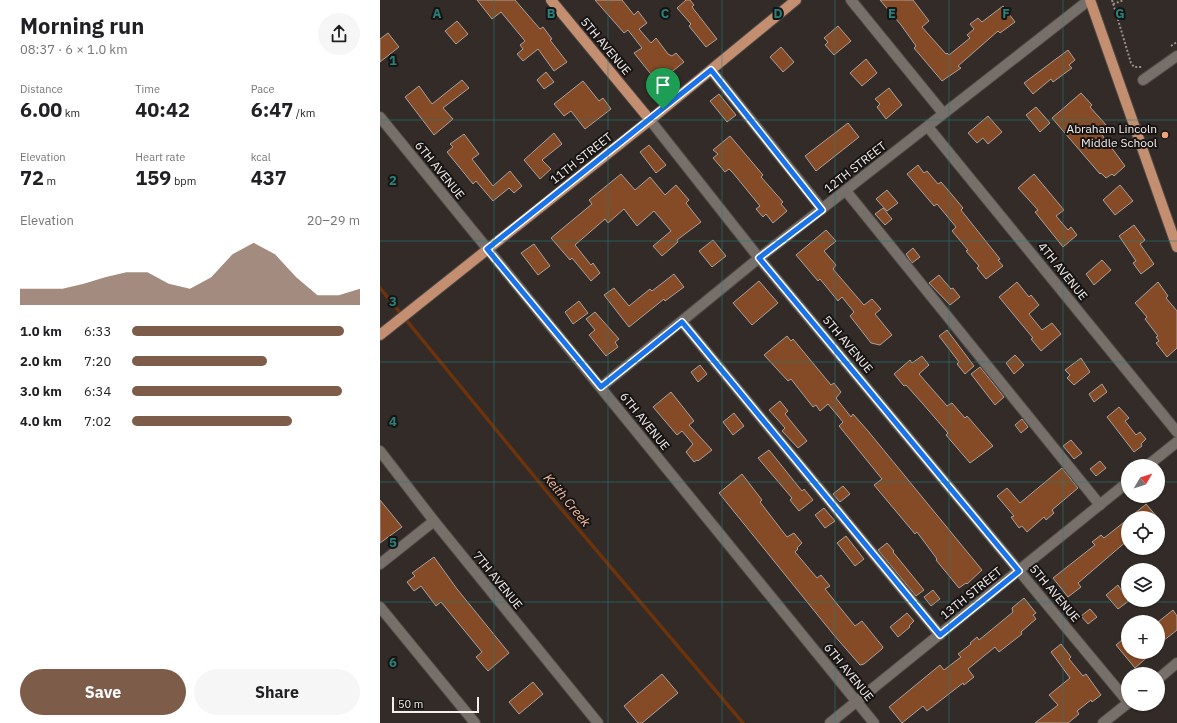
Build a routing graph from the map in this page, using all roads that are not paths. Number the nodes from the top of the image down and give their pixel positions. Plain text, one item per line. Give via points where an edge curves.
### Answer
1 (551, 0) edge
2 (796, 0) edge
3 (851, 0) edge
4 (1089, 0) edge
5 (1177, 56) edge
6 (711, 70) junction
7 (1143, 80) dead end
8 (943, 114) junction
9 (380, 117) edge
10 (650, 120) junction
11 (928, 127) junction
12 (846, 191) junction
13 (822, 210) junction
14 (1177, 245) edge
15 (487, 249) junction
16 (759, 258) junction
17 (682, 322) junction
18 (380, 335) edge
19 (601, 387) junction
20 (1177, 432) edge
21 (1177, 442) edge
22 (380, 451) edge
23 (1156, 459) edge
24 (1121, 488) edge
25 (1100, 505) junction
26 (434, 521) junction
27 (380, 564) edge
28 (1019, 571) junction
29 (380, 607) edge
30 (940, 635) junction
31 (1177, 663) edge
32 (1165, 673) edge
33 (1121, 694) edge
34 (856, 702) junction
35 (1121, 708) edge
36 (475, 723) edge
37 (598, 723) edge
38 (830, 723) edge
39 (874, 723) edge
40 (1103, 723) edge

1 - 10 main road, 5TH AVENUE
2 - 6 main road, 11TH STREET
3 - 8 street
4 - 8 street, 12TH STREET
4 - 14 main road
5 - 7 street
6 - 10 main road, 11TH STREET
6 - 13 street
8 - 11 street, 12TH STREET
9 - 15 street, 6TH AVENUE
10 - 15 main road, 11TH STREET
10 - 16 street, 5TH AVENUE
11 - 12 street, 12TH STREET
11 - 20 street, 4TH AVENUE
12 - 13 street, 12TH STREET
12 - 25 street
13 - 16 street, 12TH STREET
15 - 18 main road, 11TH STREET
15 - 19 street, 6TH AVENUE
16 - 17 street, 12TH STREET
16 - 28 street, 5TH AVENUE
17 - 19 street, 12TH STREET
17 - 30 street
19 - 34 street, 6TH AVENUE
21 - 23 street
22 - 26 street, 7TH AVENUE
24 - 25 street, 13TH STREET
25 - 28 street, 13TH STREET
26 - 27 street
26 - 37 street, 7TH AVENUE
28 - 30 street, 13TH STREET
28 - 33 street, 5TH AVENUE
29 - 36 street
30 - 34 street, 13TH STREET
31 - 32 street
34 - 38 street, 13TH STREET
34 - 39 street, 6TH AVENUE
35 - 40 street

